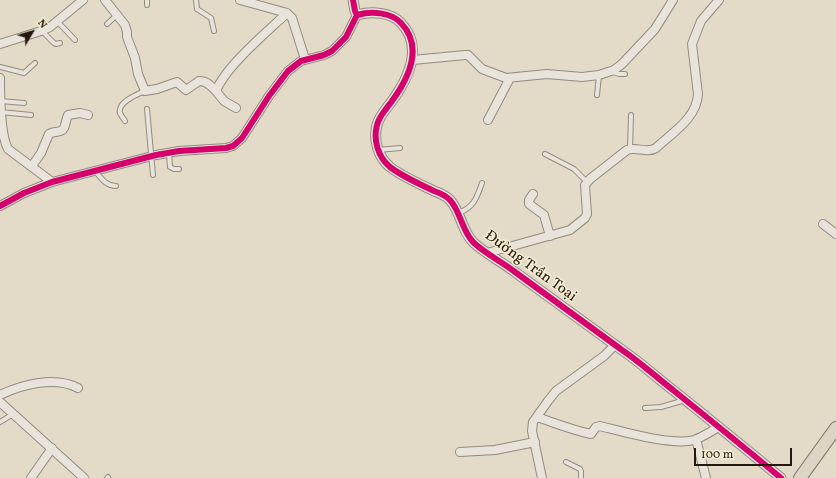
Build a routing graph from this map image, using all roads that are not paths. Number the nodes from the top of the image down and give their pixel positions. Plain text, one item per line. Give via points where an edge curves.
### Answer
1 (83, 0) edge
2 (104, 0) edge
3 (196, 0) edge
4 (240, 0) edge
5 (353, 0) edge
6 (674, 0) edge
7 (719, 0) edge
8 (287, 13) junction
9 (117, 15) junction
10 (357, 15) junction
11 (57, 21) junction
12 (107, 24) dead end
13 (41, 31) junction
14 (214, 31) dead end
15 (75, 40) dead end
16 (60, 43) dead end
17 (0, 44) edge
18 (305, 60) junction
19 (413, 60) junction
20 (36, 63) dead end
21 (0, 67) edge
22 (610, 72) junction
23 (625, 74) dead end
24 (599, 75) junction
25 (0, 78) edge
26 (510, 78) junction
27 (145, 91) junction
28 (216, 91) junction
29 (597, 95) dead end
30 (0, 101) edge
31 (24, 103) dead end
32 (236, 108) dead end
33 (147, 109) dead end
34 (0, 112) edge
35 (31, 115) dead end
36 (88, 115) dead end
37 (632, 115) dead end
38 (488, 120) dead end
39 (125, 121) dead end
40 (400, 148) dead end
41 (630, 148) junction
42 (378, 150) junction
43 (169, 152) junction
44 (545, 154) dead end
45 (152, 156) junction
46 (32, 166) junction
47 (179, 169) dead end
48 (95, 171) junction
49 (153, 175) dead end
50 (52, 182) junction
51 (586, 182) junction
52 (482, 183) dead end
53 (116, 186) dead end
54 (533, 194) dead end
55 (0, 206) edge
56 (457, 213) junction
57 (823, 224) dead end
58 (836, 234) edge
59 (550, 236) junction
60 (487, 253) junction
61 (615, 345) junction
62 (78, 388) dead end
63 (0, 395) edge
64 (685, 400) junction
65 (0, 402) edge
66 (645, 408) dead end
67 (13, 414) junction
68 (537, 417) junction
69 (0, 422) edge
70 (719, 427) junction
71 (836, 428) edge
72 (696, 439) junction
73 (535, 442) junction
74 (52, 448) junction
75 (460, 452) dead end
76 (566, 462) dead end
77 (31, 478) edge
78 (84, 478) edge
79 (542, 478) edge
80 (581, 478) edge
81 (706, 478) edge
82 (782, 478) edge
83 (800, 478) edge

1 - 11 street
2 - 9 street
3 - 14 lane via 197,9 211,18
4 - 8 street
5 - 10 street
6 - 22 street via 655,29 622,64
7 - 41 street via 701,20 692,44 698,94 693,113 652,150
8 - 18 street via 292,18
8 - 28 street via 238,61 221,80
9 - 12 lane
9 - 27 street via 126,28
10 - 18 street via 340,44 324,55
10 - 19 street via 375,13 400,21 411,40
11 - 13 street
11 - 15 lane
13 - 16 lane via 54,44
13 - 17 street
18 - 43 street via 288,71 234,146
19 - 26 street via 468,55 482,68
19 - 42 street via 400,90 377,124
20 - 21 lane via 24,73
22 - 23 lane
22 - 24 street
24 - 26 street via 582,77 547,74
24 - 29 lane
25 - 30 street
26 - 38 street
27 - 28 street via 177,82 186,90 202,80
27 - 39 lane via 131,97 122,106 120,113
28 - 32 street via 224,101
30 - 31 lane
30 - 34 street
33 - 45 lane
34 - 35 lane
34 - 46 street via 3,144
36 - 46 street via 68,115 62,131 50,132 42,154
37 - 41 lane
40 - 42 lane
41 - 51 street
42 - 56 street, Đường Trần Toại via 389,167 443,195 450,200
43 - 45 street
43 - 47 lane via 170,167 174,170
44 - 51 lane via 574,169
45 - 48 street
45 - 49 lane
46 - 50 street
48 - 50 street
48 - 53 lane via 105,183
50 - 55 street via 24,192
51 - 59 street via 588,208 585,218 570,230
52 - 56 lane via 474,203
54 - 59 street via 529,204 544,215
56 - 60 street, Đường Trần Toại via 470,240
57 - 58 street
59 - 60 street
60 - 61 street, Đường Trần Toại
61 - 64 street, Đường Trần Toại
61 - 68 street via 559,389
62 - 63 street via 63,382 51,382 25,386
64 - 66 lane via 661,407
64 - 70 street, Đường Trần Toại
65 - 67 street
67 - 69 lane
67 - 74 street
68 - 72 street via 567,429 591,434 598,426 677,442
68 - 73 street via 532,427
70 - 72 street
70 - 82 street, Đường Trần Toại
71 - 83 main road
72 - 81 street
73 - 75 street via 495,450
73 - 79 street
74 - 77 street
74 - 78 street
76 - 80 lane via 580,469

